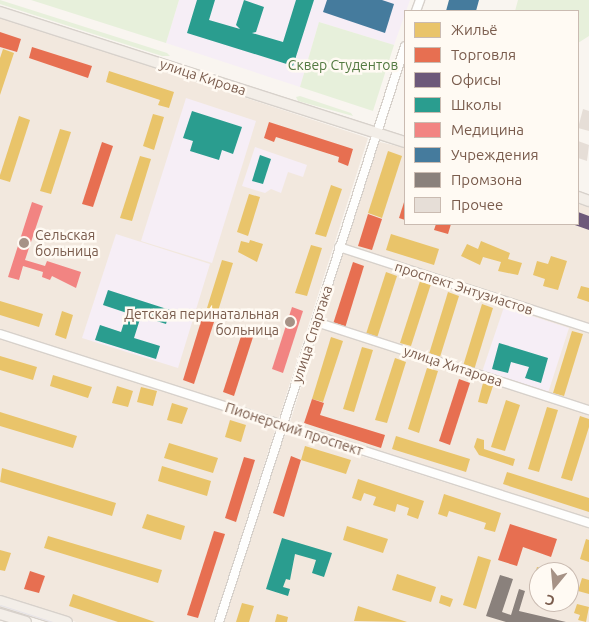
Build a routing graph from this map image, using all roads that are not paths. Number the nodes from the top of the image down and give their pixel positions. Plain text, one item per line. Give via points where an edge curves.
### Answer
1 (0, 12) edge
2 (404, 49) edge
3 (377, 133) junction
4 (404, 142) edge
5 (339, 247) junction
6 (316, 322) junction
7 (589, 328) edge
8 (0, 334) edge
9 (589, 410) edge
10 (283, 425) junction
11 (589, 523) edge
12 (0, 601) edge
13 (0, 614) edge
14 (26, 622) edge
15 (67, 622) edge
16 (219, 622) edge

1 - 3 main road, улица Кирова
2 - 3 street, улица Спартака
3 - 4 main road, улица Кирова
3 - 5 street, улица Спартака
5 - 6 street, улица Спартака
5 - 7 street, проспект Энтузиастов
6 - 9 street, улица Хитарова
6 - 10 street, улица Спартака
8 - 10 street, Пионерский проспект
10 - 11 street, Пионерский проспект
10 - 16 street, улица Спартака
12 - 15 main road
13 - 14 main road

